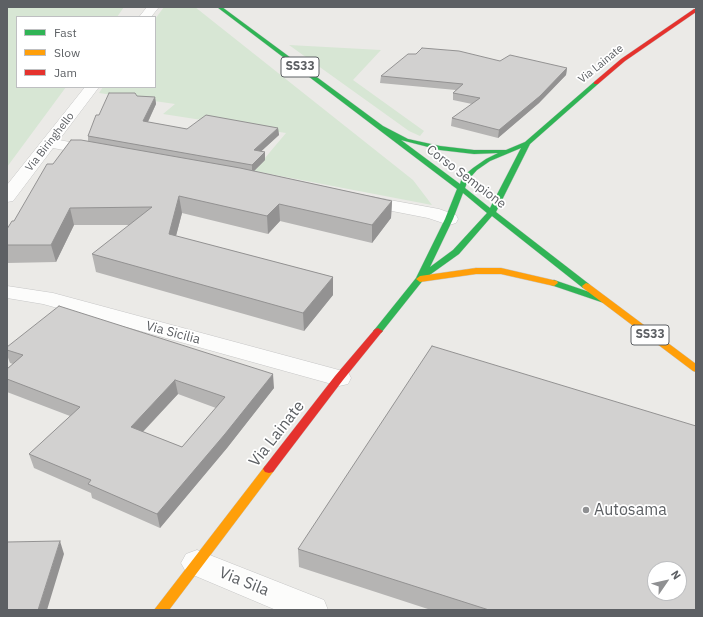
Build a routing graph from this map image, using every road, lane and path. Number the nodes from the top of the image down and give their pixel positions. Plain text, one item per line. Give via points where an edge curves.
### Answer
1 (152, 7) edge
2 (219, 7) edge
3 (696, 10) edge
4 (146, 16) edge
5 (91, 88) edge
6 (381, 128) junction
7 (50, 143) junction
8 (527, 143) junction
9 (508, 150) junction
10 (111, 154) edge
11 (462, 189) junction
12 (7, 197) edge
13 (343, 197) edge
14 (492, 212) junction
15 (449, 219) junction
16 (420, 279) junction
17 (7, 292) edge
18 (604, 300) junction
19 (696, 369) edge
20 (339, 378) junction
21 (197, 562) junction
22 (161, 610) edge
23 (312, 610) edge

1 - 4 street
2 - 6 main road, Corso Sempione / SS33
3 - 8 main road, Via Lainate via 623,60
5 - 7 street, Via Biringhello
6 - 9 main road via 406,140 440,148 474,152
6 - 11 main road, Corso Sempione / SS33
7 - 10 street
7 - 12 street, Via Biringhello
8 - 9 main road, Via Lainate
8 - 14 main road, Via Lainate
9 - 11 main road, Via Lainate via 475,169 465,179
11 - 14 main road, Corso Sempione / SS33
11 - 15 main road, Via Lainate
13 - 15 street via 432,213
14 - 16 main road, Via Lainate via 456,252
14 - 18 main road, Corso Sempione / SS33
15 - 16 main road, Via Lainate
16 - 18 main road via 476,271 501,271 547,281
16 - 20 main road, Via Lainate
17 - 20 street, Via Sicilia via 45,298
18 - 19 main road, Corso Sempione / SS33
20 - 21 main road, Via Lainate
21 - 22 main road, Via Lainate
21 - 23 street, Via Sila

